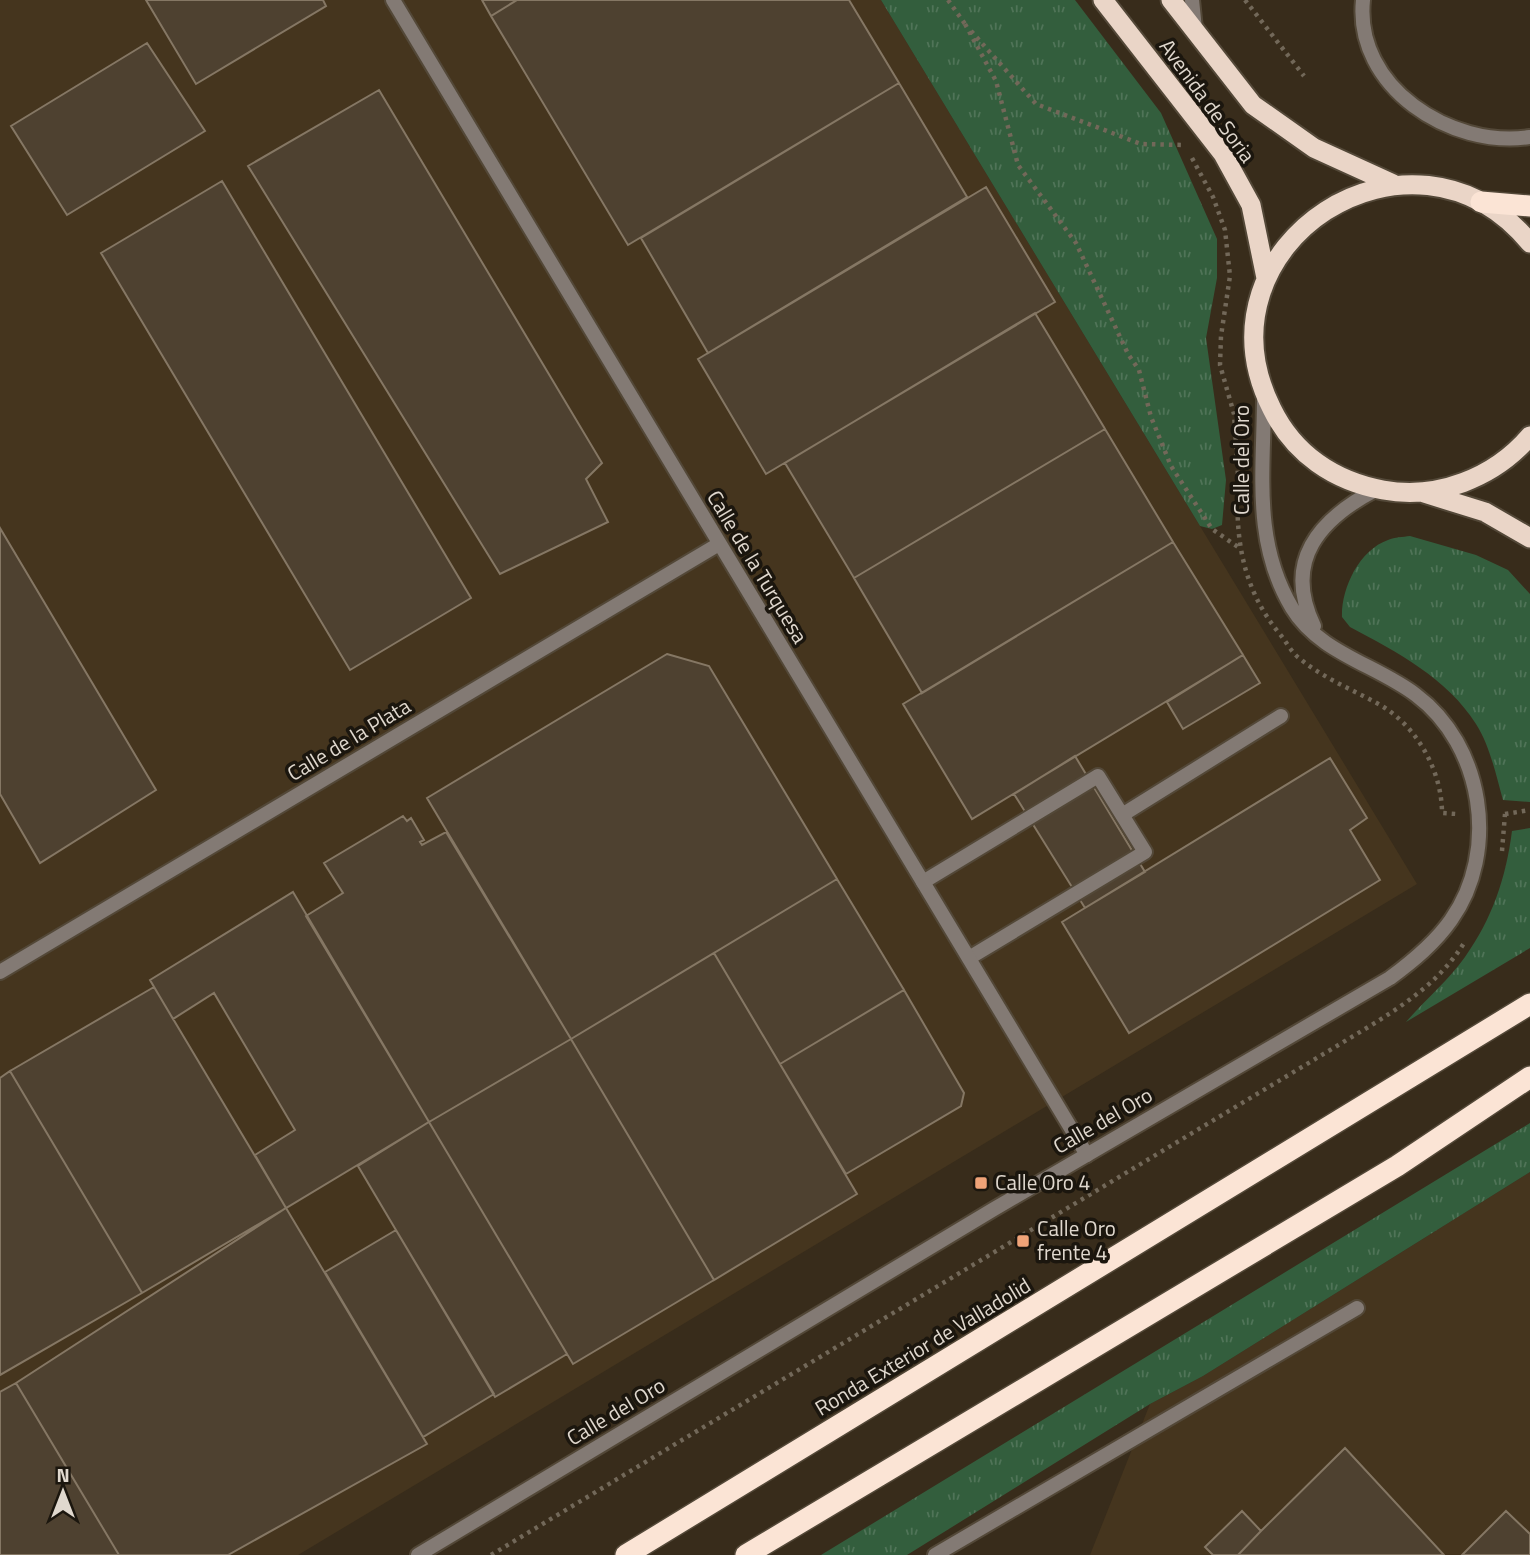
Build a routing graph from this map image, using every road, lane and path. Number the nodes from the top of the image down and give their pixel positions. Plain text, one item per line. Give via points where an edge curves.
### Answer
1 (393, 0) edge
2 (948, 0) edge
3 (1102, 0) edge
4 (1171, 0) edge
5 (1192, 0) edge
6 (1245, 0) edge
7 (1363, 0) edge
8 (965, 24) junction
9 (1195, 31) junction
10 (1304, 76) dead end
11 (1530, 137) edge
12 (1185, 145) dead end
13 (1394, 184) junction
14 (1481, 202) junction
15 (1530, 206) edge
16 (1530, 243) edge
17 (1266, 278) junction
18 (1264, 393) junction
19 (1530, 436) edge
20 (1377, 489) junction
21 (1420, 492) junction
22 (1530, 538) edge
23 (719, 544) junction
24 (1239, 547) dead end
25 (1319, 636) junction
26 (1281, 716) dead end
27 (1530, 810) edge
28 (1122, 815) junction
29 (1499, 862) dead end
30 (923, 882) junction
31 (1470, 934) dead end
32 (968, 958) junction
33 (0, 972) edge
34 (1530, 1004) edge
35 (1530, 1077) edge
36 (1087, 1154) junction
37 (1357, 1308) dead end
38 (418, 1555) edge
39 (491, 1555) edge
40 (626, 1555) edge
41 (746, 1555) edge
42 (935, 1555) edge

1 - 23 street, Calle de la Turquesa
2 - 8 path
3 - 17 highway, Avenida de Soria via 1223,154 1251,205
4 - 9 highway, Avenida de Soria
5 - 9 street, Avenida de Soria
6 - 10 path
7 - 11 street via 1363,30 1371,55 1420,111 1461,131 1488,137
8 - 12 path via 1036,104 1141,144
8 - 24 path via 996,80 1018,165 1076,243 1139,370 1171,466 1212,529
9 - 13 highway, Avenida de Soria via 1254,105 1314,148
13 - 14 highway via 1439,187
13 - 17 highway via 1343,199 1318,215 1292,238
14 - 15 highway
14 - 16 highway via 1512,223
17 - 18 highway via 1256,313 1254,349
18 - 20 highway via 1280,426 1321,467
18 - 25 street, Calle del Oro via 1261,513 1270,566 1294,611
19 - 21 highway via 1508,459 1478,477
20 - 21 highway
20 - 25 street via 1340,510 1308,549 1302,573 1307,612
21 - 22 highway via 1485,512
23 - 30 street, Calle de la Turquesa
23 - 33 street, Calle de la Plata
25 - 36 street, Calle del Oro via 1416,695 1448,726 1460,746 1471,771 1478,814 1477,848 1465,893 1452,919 1419,956 1390,978
26 - 28 street
27 - 29 path via 1505,814
28 - 30 street via 1098,776
28 - 32 street via 1145,852
30 - 32 street, Calle de la Turquesa
31 - 39 path via 1451,965 1415,997 1370,1027
32 - 36 street, Calle de la Turquesa
34 - 40 highway, Ronda Exterior de Valladolid
35 - 41 highway via 1385,1174
36 - 38 street, Calle del Oro
37 - 42 street

